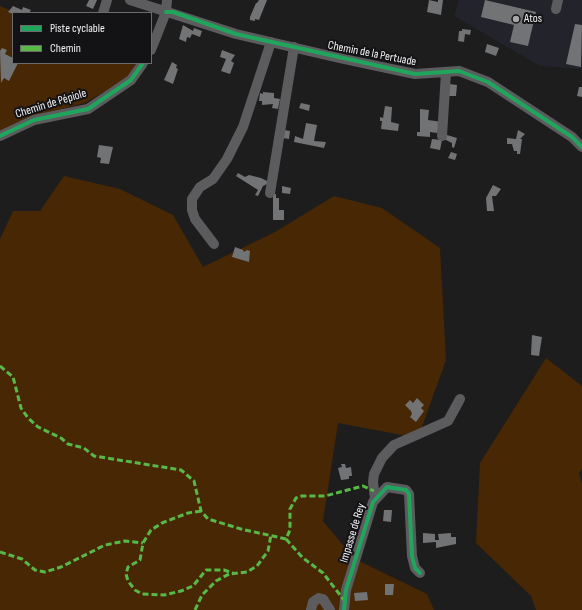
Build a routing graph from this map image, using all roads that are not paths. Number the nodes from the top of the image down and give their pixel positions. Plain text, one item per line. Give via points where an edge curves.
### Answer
1 (108, 0) edge
2 (130, 0) edge
3 (167, 0) edge
4 (103, 12) edge
5 (166, 12) junction
6 (271, 42) junction
7 (152, 47) edge
8 (294, 48) junction
9 (142, 64) edge
10 (446, 73) junction
11 (0, 136) edge
12 (442, 136) dead end
13 (582, 147) edge
14 (270, 193) dead end
15 (214, 244) dead end
16 (460, 399) dead end
17 (375, 499) junction
18 (420, 573) dead end
19 (344, 605) edge
20 (311, 610) edge
21 (330, 610) edge

1 - 4 street
2 - 5 street, Chemin de la Pertuade
3 - 5 street
5 - 6 street, Chemin de la Pertuade
5 - 7 street
6 - 8 street, Chemin de la Pertuade
6 - 15 street via 236,143 213,179 200,188 192,199 195,219
8 - 10 street, Chemin de la Pertuade via 415,74
8 - 14 street
9 - 11 street, Chemin de Pépiole via 131,80 88,109 34,120
10 - 12 street
10 - 13 street, Chemin de la Pertuade via 459,71 488,82 572,136
16 - 17 street via 448,421 394,445 382,458 372,482
17 - 18 street, Impasse de Rey via 387,488 406,490 409,494 412,556 415,568
17 - 19 street, Impasse de Rey
20 - 21 street via 313,602 319,598

